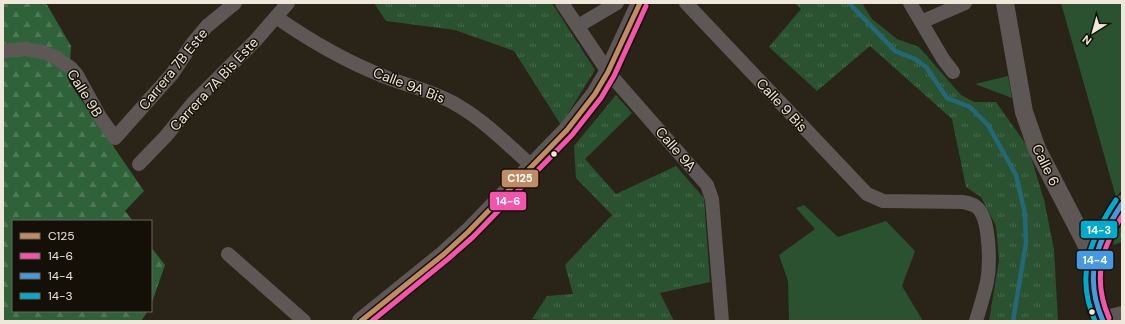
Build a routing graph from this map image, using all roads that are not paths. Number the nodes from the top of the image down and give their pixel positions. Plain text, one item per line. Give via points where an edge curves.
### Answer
1 (235, 3) edge
2 (288, 3) edge
3 (562, 3) edge
4 (617, 3) edge
5 (640, 3) edge
6 (686, 3) edge
7 (910, 3) edge
8 (965, 3) edge
9 (1005, 3) edge
10 (276, 18) junction
11 (921, 22) junction
12 (578, 26) junction
13 (3, 51) edge
14 (608, 72) junction
15 (953, 72) dead end
16 (115, 138) joint
17 (139, 164) dead end
18 (533, 167) junction
19 (1122, 204) edge
20 (228, 254) dead end
21 (1093, 261) junction
22 (1122, 313) edge
23 (1102, 319) edge
24 (304, 321) edge
25 (361, 321) edge
26 (722, 321) edge
27 (976, 321) edge

1 - 16 street, Carrera 7B Este via 207,26 172,74
2 - 10 street, Carrera 7A Bis Este
3 - 12 street, Calle 9A
4 - 12 street
5 - 14 street
6 - 27 street, Calle 9 Bis via 867,194 883,201 963,202 976,206 984,218 988,266 985,290
7 - 11 street
8 - 11 street
9 - 21 street, Calle 6 via 1024,112 1030,132
10 - 17 street, Carrera 7A Bis Este
10 - 18 street, Calle 9A Bis via 342,57 384,77 456,104 477,118
11 - 15 street
12 - 14 street, Calle 9A
13 - 16 street, Calle 9B via 25,49 42,52 67,65 77,75
14 - 18 street via 580,114
14 - 26 street, Calle 9A via 707,185 712,199
18 - 25 street via 444,254
19 - 21 street via 1108,226
20 - 24 street
21 - 23 street, Calle 6 via 1094,293
22 - 23 street

